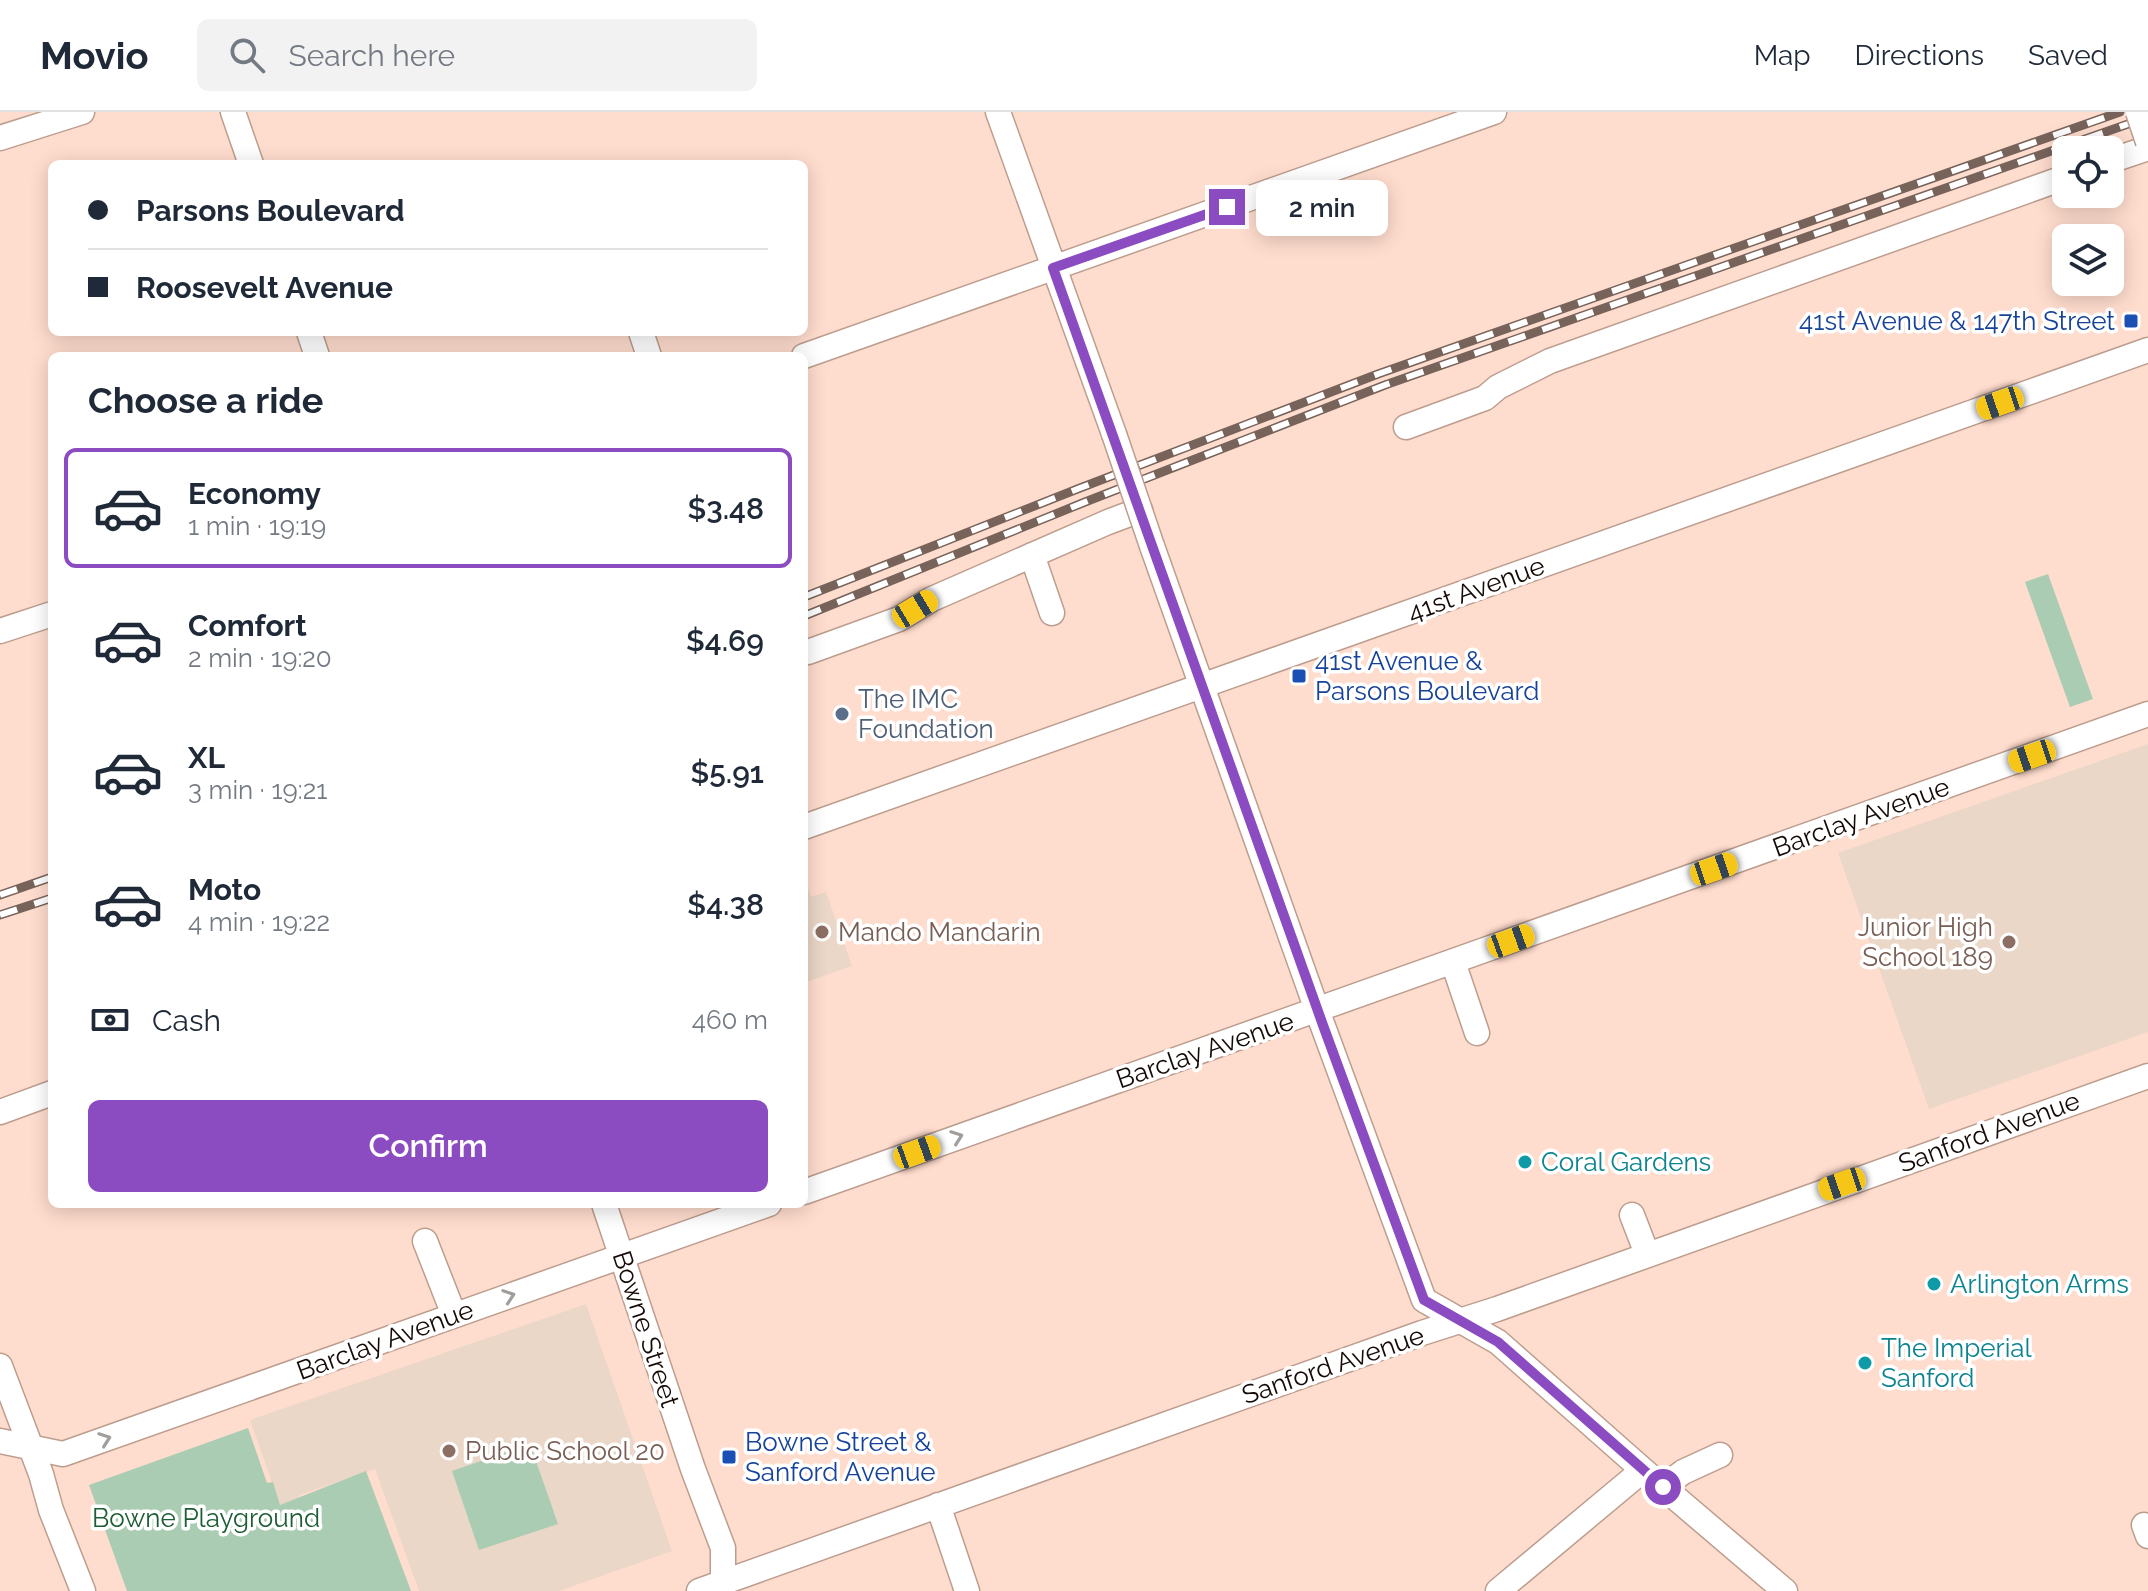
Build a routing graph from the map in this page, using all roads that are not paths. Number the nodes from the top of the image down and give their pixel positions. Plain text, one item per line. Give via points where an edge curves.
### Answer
1 (82, 112) edge
2 (233, 112) edge
3 (998, 112) edge
4 (1494, 112) edge
5 (2138, 112) edge
6 (0, 138) edge
7 (2148, 145) edge
8 (2124, 155) edge
9 (250, 160) edge
10 (2052, 182) edge
11 (1053, 268) junction
12 (2148, 350) edge
13 (808, 355) edge
14 (1406, 427) dead end
15 (1140, 510) junction
16 (1032, 555) junction
17 (1052, 613) dead end
18 (48, 615) edge
19 (0, 631) edge
20 (808, 652) dead end
21 (1203, 686) junction
22 (2148, 714) edge
23 (808, 826) edge
24 (1453, 962) junction
25 (1317, 1010) junction
26 (1477, 1033) dead end
27 (2148, 1076) edge
28 (48, 1094) edge
29 (0, 1112) edge
30 (808, 1191) edge
31 (605, 1208) edge
32 (758, 1208) edge
33 (1632, 1215) dead end
34 (425, 1241) dead end
35 (1647, 1254) junction
36 (622, 1256) junction
37 (454, 1315) junction
38 (1460, 1321) junction
39 (0, 1366) edge
40 (0, 1441) edge
41 (31, 1447) junction
42 (1720, 1455) dead end
43 (1643, 1470) junction
44 (1663, 1487) junction
45 (938, 1505) junction
46 (723, 1587) edge
47 (83, 1591) edge
48 (699, 1591) edge
49 (967, 1591) edge
50 (1498, 1591) edge
51 (1785, 1591) edge

1 - 6 street
2 - 9 street
3 - 11 street
4 - 11 street
5 - 7 street, bridge
7 - 8 street
10 - 14 street via 1550,361 1485,398
11 - 13 street
11 - 15 street, bridge
12 - 21 street, 41st Avenue
15 - 16 street
15 - 21 street, bridge
16 - 17 street
16 - 20 street via 899,619
18 - 19 street
21 - 23 street, 41st Avenue
21 - 25 street
22 - 24 street, Barclay Avenue
24 - 25 street, Barclay Avenue
24 - 26 street
30 -> 25 street, Barclay Avenue
25 - 38 street via 1424,1300
27 - 35 street, Sanford Avenue
28 - 29 street
31 - 36 street, Bowne Street
32 - 36 street, Barclay Avenue
33 - 35 street
34 - 37 street
35 - 38 street, Sanford Avenue
37 -> 36 street, Barclay Avenue
36 - 46 street, Bowne Street via 723,1548
41 -> 37 street, Barclay Avenue via 63,1454
38 - 43 street via 1498,1342
38 - 45 street, Sanford Avenue
39 - 41 street
40 - 41 street, Barclay Avenue
41 - 47 street
42 - 44 street
43 - 44 street
43 - 50 street
44 - 51 street
45 - 46 street, Sanford Avenue
45 - 49 street
46 - 48 street, Sanford Avenue

